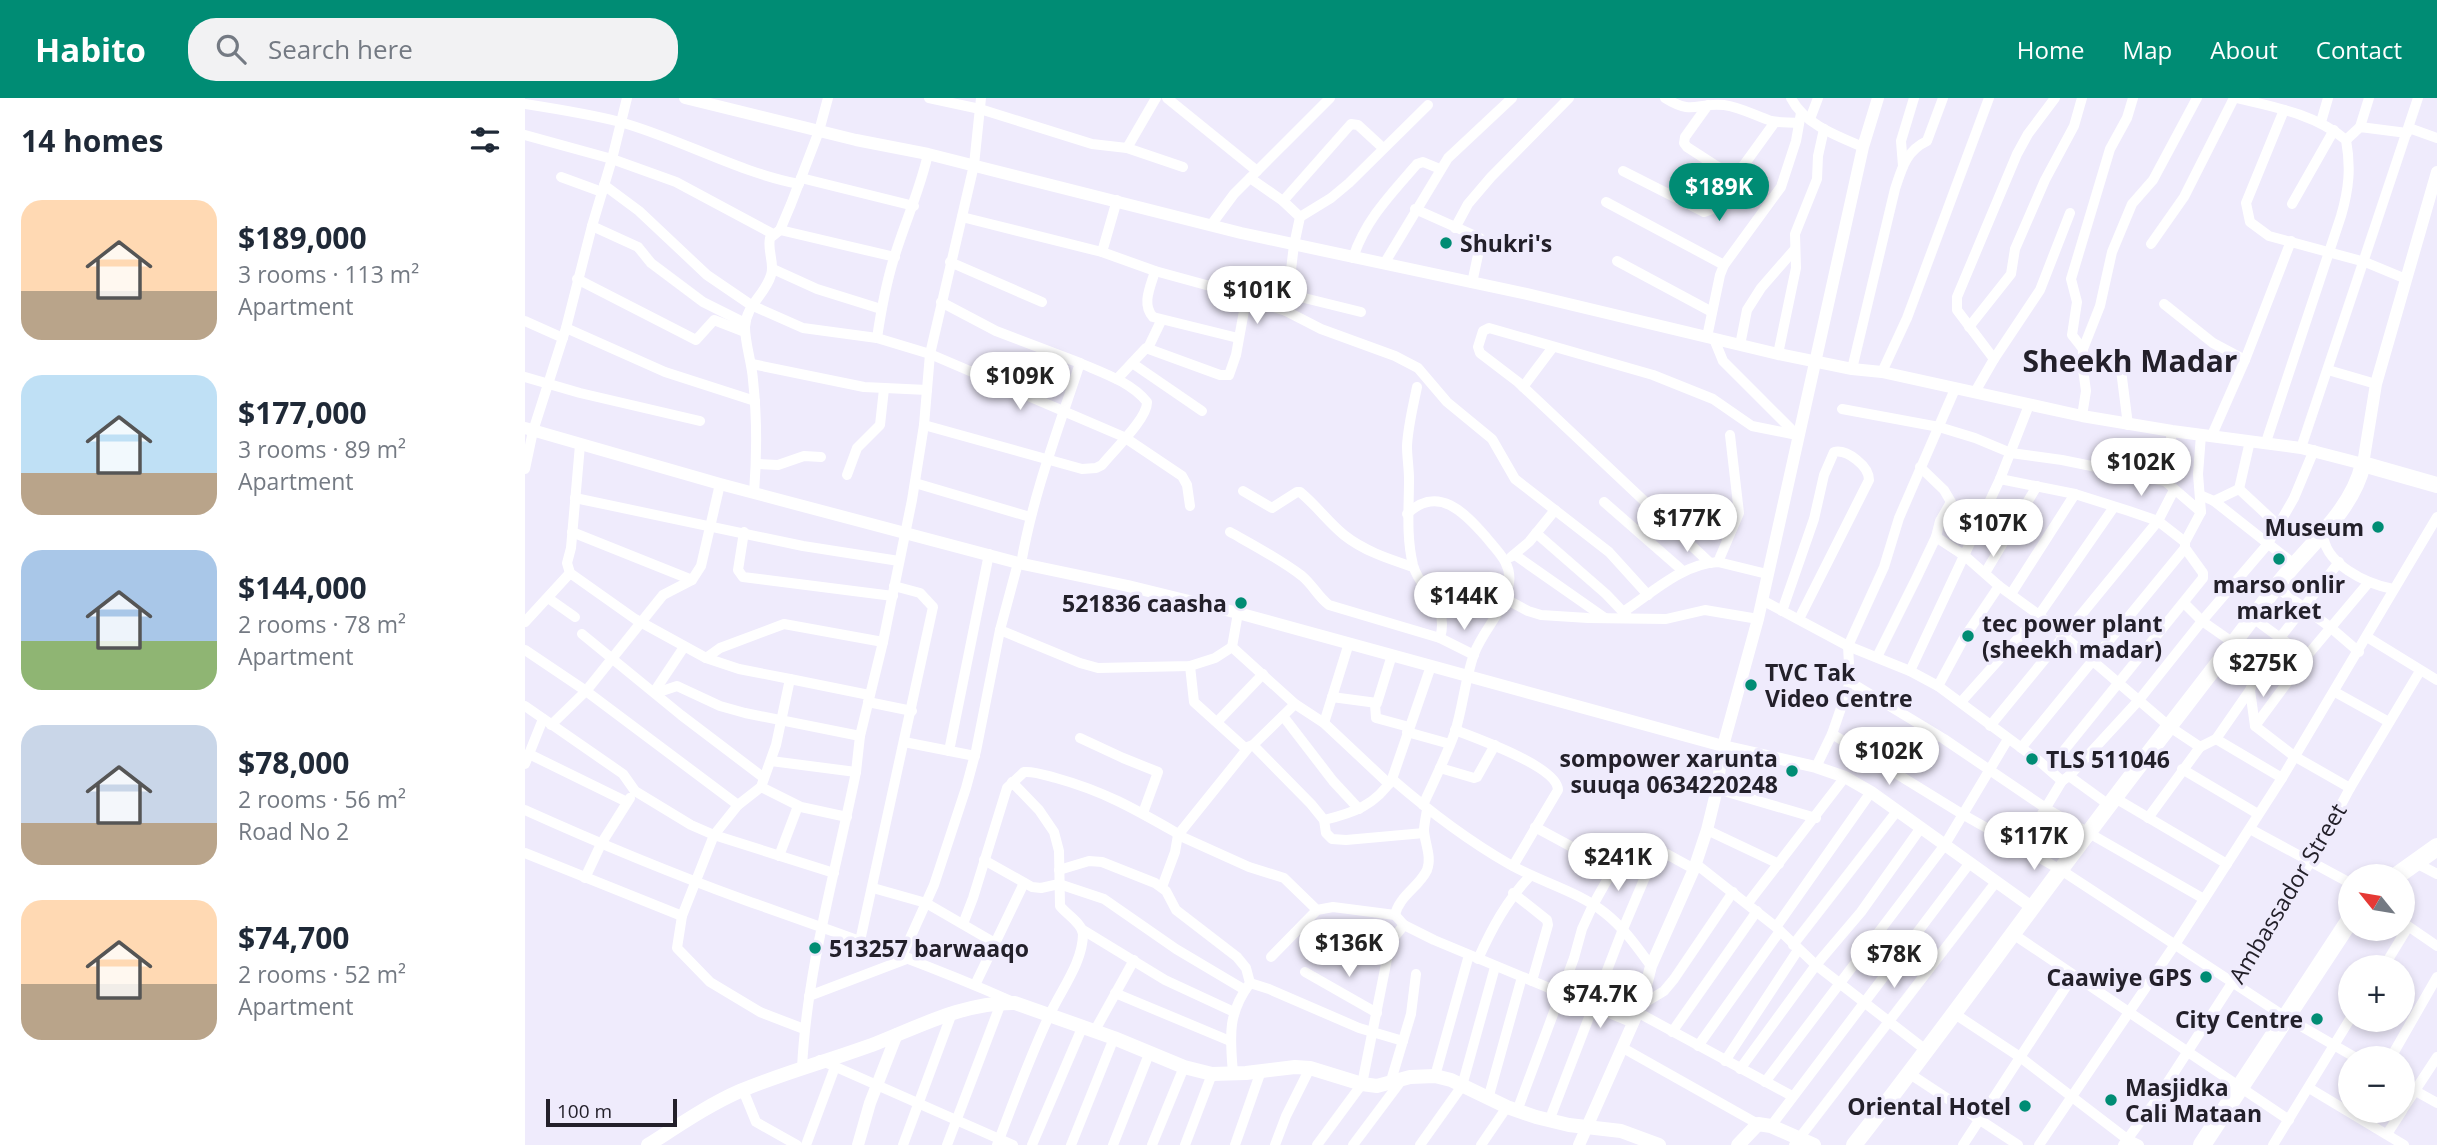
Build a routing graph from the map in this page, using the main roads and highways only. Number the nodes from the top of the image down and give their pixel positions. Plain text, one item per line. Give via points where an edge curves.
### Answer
1 (2437, 485) edge
2 (2437, 847) edge
3 (2415, 864) edge
4 (2338, 939) edge
5 (1797, 1141) edge
6 (648, 1145) edge
7 (1659, 1145) edge
8 (1738, 1145) edge
9 (1814, 1145) edge
10 (1854, 1145) edge
11 (2202, 1145) edge

1 - 10 main road via 2363,464 2359,480 2323,532 2276,587
2 - 3 highway
4 - 11 highway
5 - 8 main road via 1765,1125
5 - 9 main road
6 - 7 main road via 743,1090 979,1004 1008,1003 1212,1074 1310,1068 1377,1086 1434,1076 1549,1121 1621,1131

